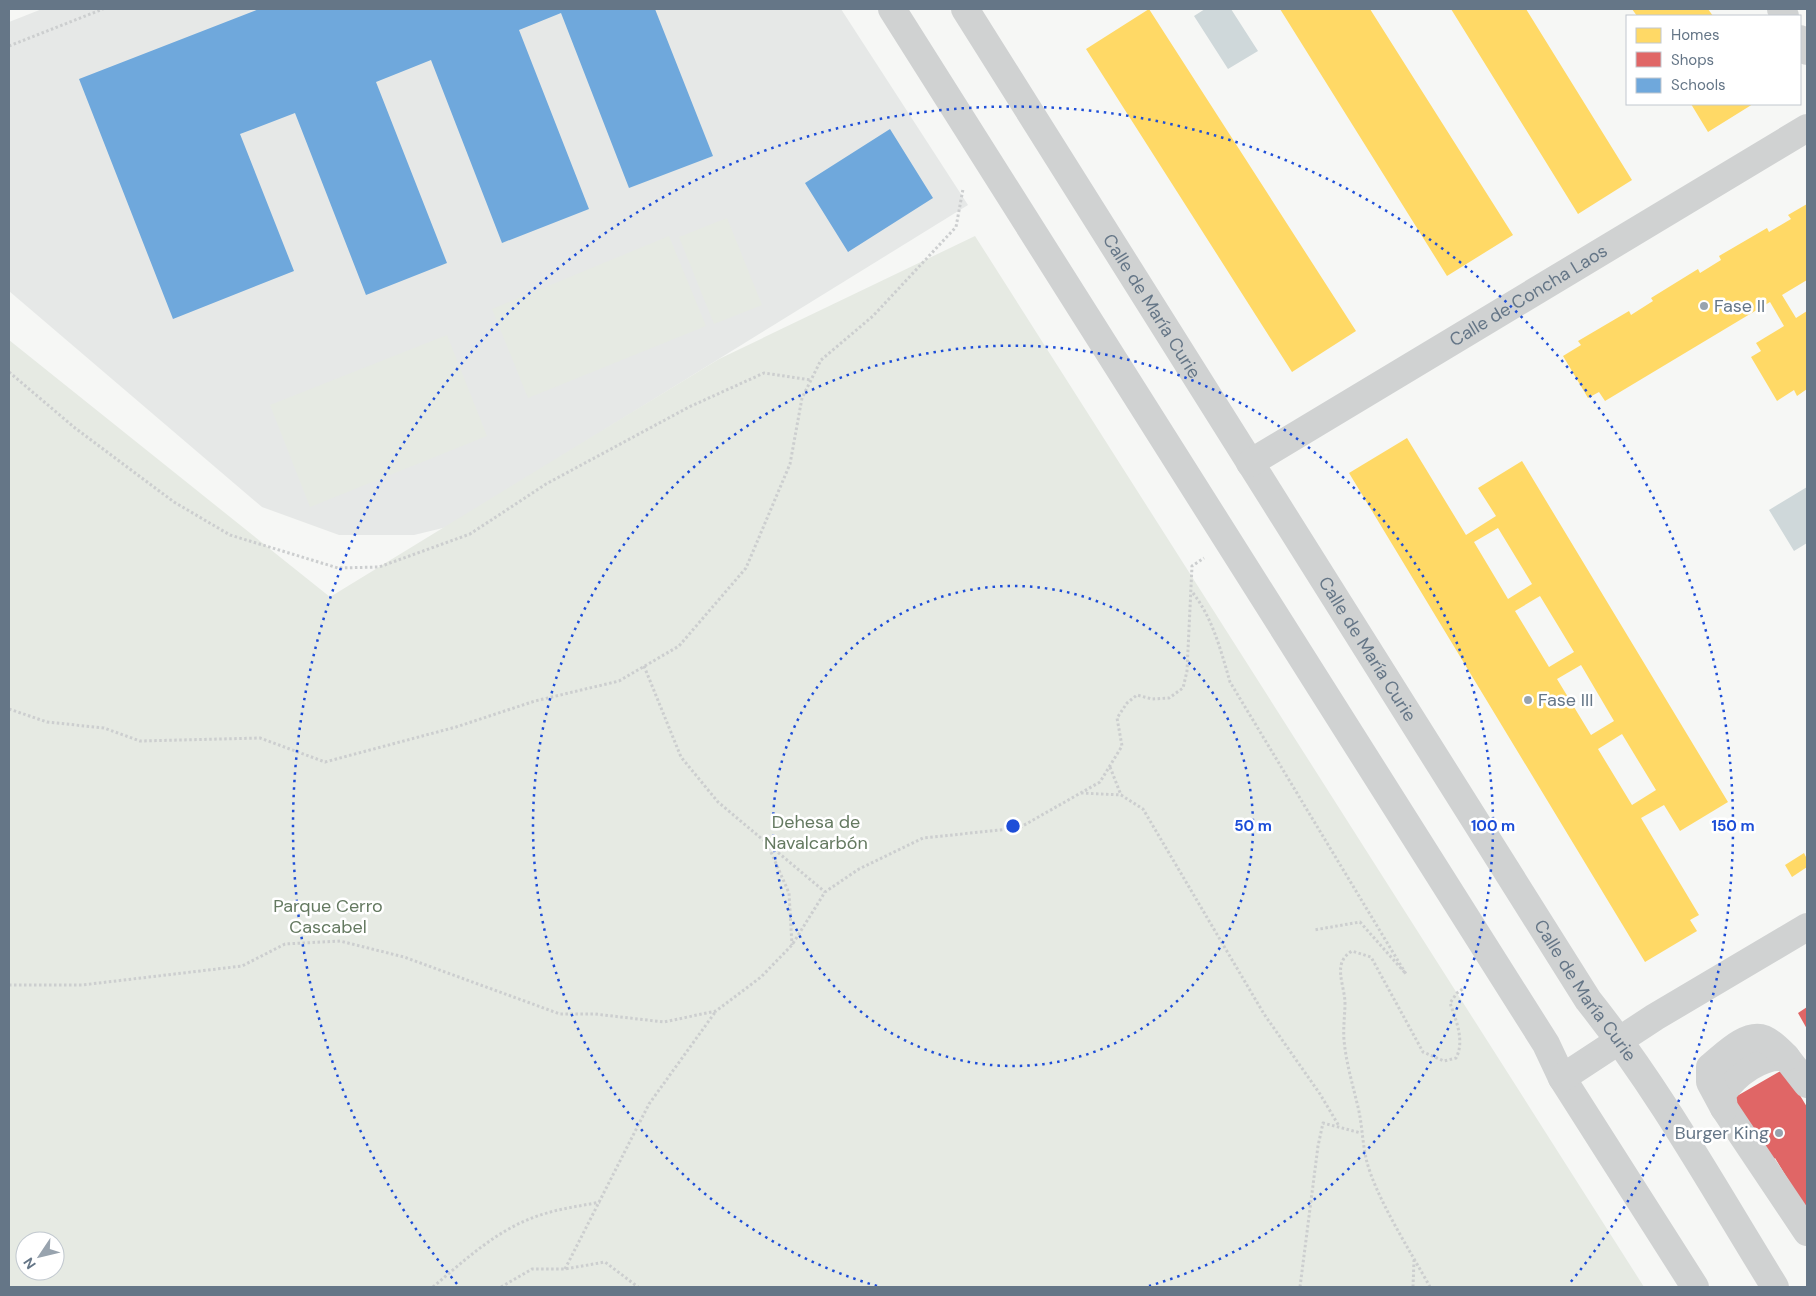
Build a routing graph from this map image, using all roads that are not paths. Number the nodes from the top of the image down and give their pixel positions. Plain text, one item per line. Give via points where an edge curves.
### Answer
1 (892, 9) edge
2 (965, 9) edge
3 (1807, 128) edge
4 (1250, 463) junction
5 (1807, 927) edge
6 (1620, 1040) junction
7 (1562, 1078) junction
8 (1807, 1084) edge
9 (1807, 1232) edge
10 (1695, 1287) edge
11 (1775, 1287) edge

1 - 7 street via 1546,1044
2 - 4 street, Calle de María Curie
3 - 4 street, Calle de Concha Laos
4 - 6 street, Calle de María Curie via 1588,1000
5 - 6 street
6 - 7 street
6 - 11 street, Calle de María Curie
7 - 10 street
8 - 9 street via 1786,1057 1775,1056 1737,1077 1722,1094 1724,1108

